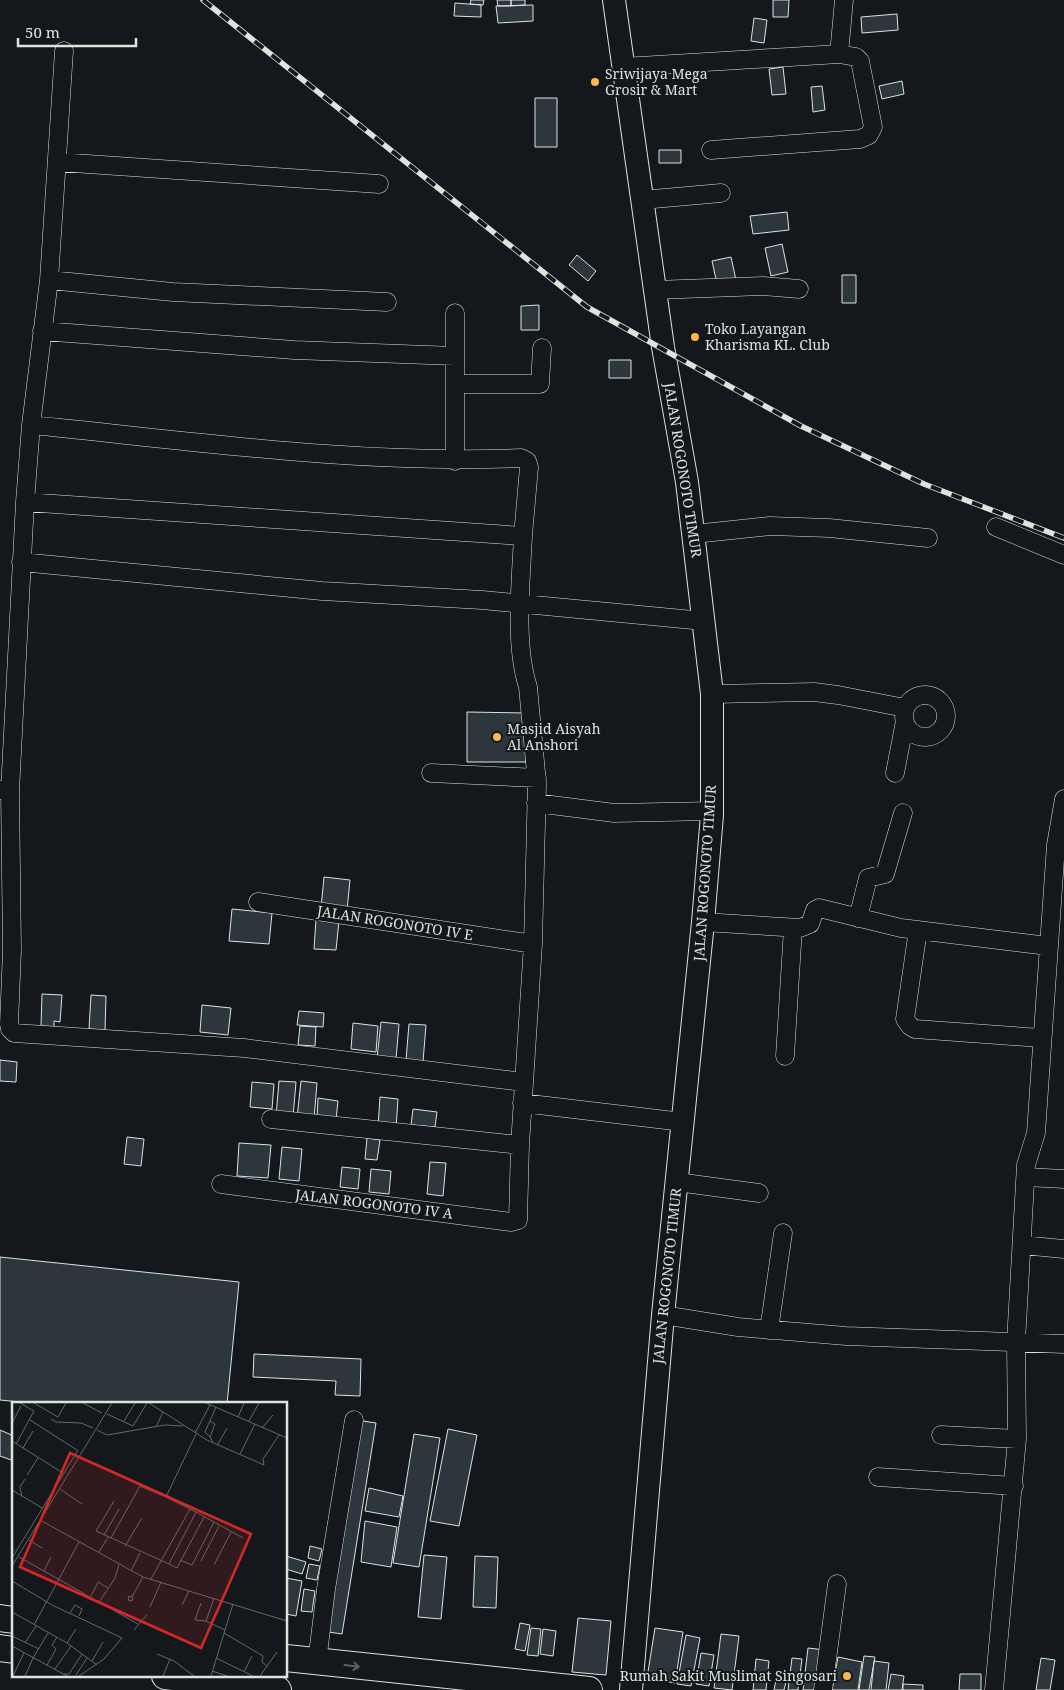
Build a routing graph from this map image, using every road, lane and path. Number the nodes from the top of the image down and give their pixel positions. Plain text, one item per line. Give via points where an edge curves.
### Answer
1 (614, 0) edge
2 (844, 0) edge
3 (64, 51) dead end
4 (839, 54) junction
5 (623, 67) junction
6 (710, 150) dead end
7 (58, 162) junction
8 (379, 184) dead end
9 (721, 193) dead end
10 (642, 200) junction
11 (49, 280) junction
12 (799, 289) dead end
13 (655, 290) junction
14 (387, 302) dead end
15 (455, 313) dead end
16 (42, 331) junction
17 (542, 348) dead end
18 (455, 356) junction
19 (456, 384) junction
20 (31, 425) junction
21 (455, 461) junction
22 (25, 502) junction
23 (996, 527) dead end
24 (694, 534) junction
25 (523, 536) junction
26 (928, 538) dead end
27 (1064, 555) edge
28 (21, 562) junction
29 (520, 605) junction
30 (704, 621) junction
31 (712, 694) junction
32 (431, 773) dead end
33 (895, 773) dead end
34 (537, 778) junction
35 (5, 790) edge
36 (1064, 799) edge
37 (536, 803) junction
38 (712, 811) junction
39 (903, 813) dead end
40 (258, 902) dead end
41 (858, 918) junction
42 (704, 922) junction
43 (793, 928) junction
44 (918, 930) junction
45 (533, 944) junction
46 (1048, 946) junction
47 (1041, 1038) junction
48 (785, 1056) dead end
49 (523, 1082) junction
50 (522, 1103) junction
51 (271, 1119) dead end
52 (682, 1122) junction
53 (520, 1145) junction
54 (1026, 1177) junction
55 (1064, 1179) edge
56 (677, 1182) junction
57 (221, 1184) dead end
58 (759, 1192) dead end
59 (784, 1233) dead end
60 (1022, 1245) junction
61 (1064, 1249) edge
62 (663, 1316) junction
63 (770, 1330) junction
64 (1016, 1342) junction
65 (1064, 1344) edge
66 (354, 1420) dead end
67 (941, 1435) dead end
68 (1017, 1439) junction
69 (878, 1477) dead end
70 (1014, 1486) junction
71 (837, 1584) dead end
72 (288, 1658) edge
73 (317, 1662) junction
74 (173, 1682) edge
75 (278, 1690) edge
76 (590, 1690) edge
77 (631, 1690) edge
78 (823, 1690) edge
79 (994, 1690) edge

1 - 5 main road, JALAN ROGONOTO TIMUR
2 - 4 street
3 - 7 street
4 - 5 street
4 - 6 street via 856,57 860,61 873,127 869,135 860,139
5 - 10 main road, JALAN ROGONOTO TIMUR
7 - 8 street
7 - 11 street
9 - 10 street
10 - 13 main road, JALAN ROGONOTO TIMUR
11 - 14 street via 173,292
11 - 16 street
12 - 13 street via 763,286
13 - 24 main road, JALAN ROGONOTO TIMUR
15 - 18 street
16 - 18 street via 294,350
16 - 20 street
17 - 19 street via 540,384
18 - 19 street
19 - 21 street
20 - 21 street via 283,450
20 - 22 street
21 - 25 street via 521,458 527,461
22 - 25 street
22 - 28 street
23 - 27 street
24 - 26 street via 770,526
24 - 30 main road, JALAN ROGONOTO TIMUR
25 - 29 street
28 - 29 street via 322,591
28 - 35 street
29 - 30 street
29 - 34 street via 524,674
30 - 31 main road, JALAN ROGONOTO TIMUR
31 - 33 street via 814,692 838,695 905,715
31 - 38 main road, JALAN ROGONOTO TIMUR
32 - 34 street
34 - 37 street
35 - 49 street via 12,950 9,1024 14,1033 244,1048
36 - 46 street via 1056,845
37 - 38 street via 614,813
37 - 45 street
38 - 42 main road, JALAN ROGONOTO TIMUR
39 - 41 street via 885,874 868,878
40 - 45 street, JALAN ROGONOTO IV E
41 - 43 street via 819,908 806,927
41 - 44 street
42 - 43 street
42 - 52 main road, JALAN ROGONOTO TIMUR
43 - 48 street
44 - 46 street
44 - 47 street via 905,1019 910,1026
45 - 49 street
46 - 47 street
47 - 54 street via 1036,1133 1026,1165
49 - 50 street
50 - 52 street
50 - 53 street
51 - 53 street
52 - 56 main road, JALAN ROGONOTO TIMUR
53 - 57 street, JALAN ROGONOTO IV A via 518,1220 511,1222
54 - 55 street
54 - 60 street
56 - 58 street
56 - 62 main road, JALAN ROGONOTO TIMUR
59 - 63 street
60 - 61 street
60 - 64 street
62 - 63 street
62 - 77 main road, JALAN ROGONOTO TIMUR
63 - 64 street
64 - 65 street
64 - 68 street
66 - 73 street
67 - 68 street
68 - 70 street
69 - 70 street
70 - 79 street
71 - 78 street
72 - 73 highway
73 -> 76 highway
74 - 75 highway

